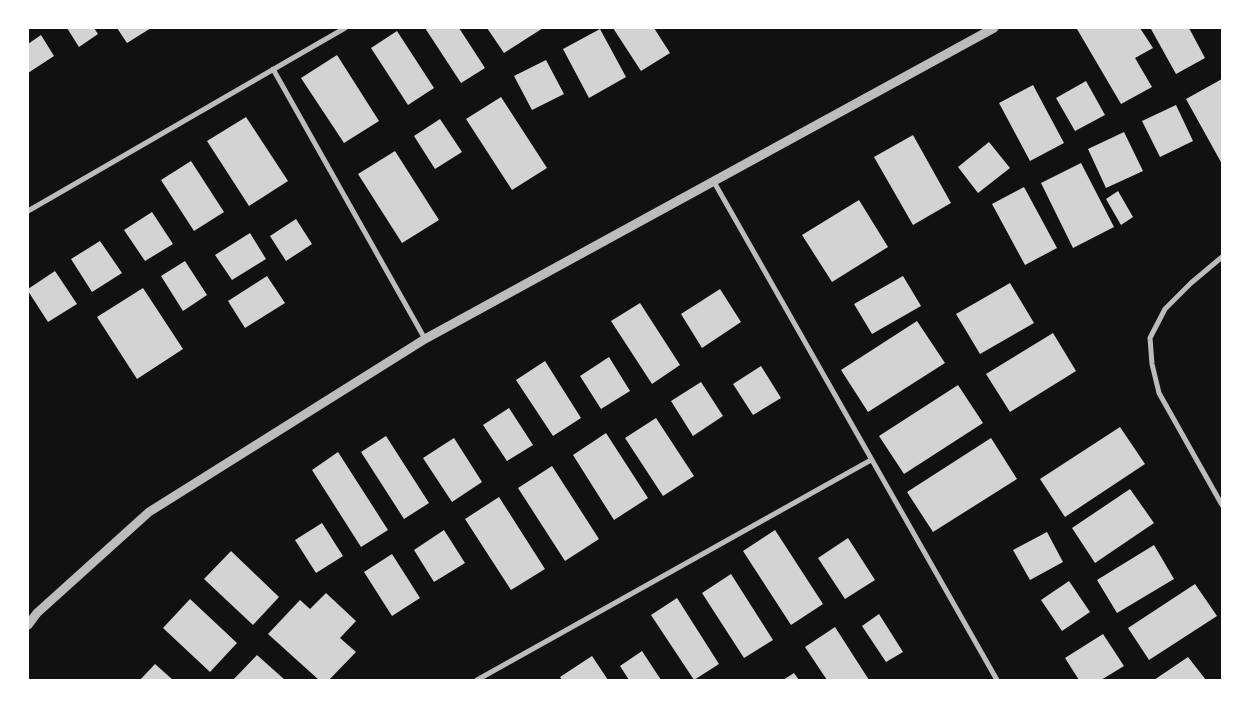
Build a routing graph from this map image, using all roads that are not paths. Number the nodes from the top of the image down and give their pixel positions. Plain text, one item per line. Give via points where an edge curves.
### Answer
1 (345, 28) edge
2 (994, 28) edge
3 (273, 69) junction
4 (714, 182) junction
5 (28, 212) edge
6 (1222, 257) edge
7 (425, 339) junction
8 (871, 460) junction
9 (1222, 505) edge
10 (28, 625) edge
11 (477, 680) edge
12 (997, 680) edge

1 - 3 street
2 - 4 street
3 - 5 street
3 - 7 street
4 - 7 street
4 - 8 street
6 - 9 street via 1165,309 1150,338 1159,393
7 - 10 street via 149,512 37,613
8 - 11 street
8 - 12 street

